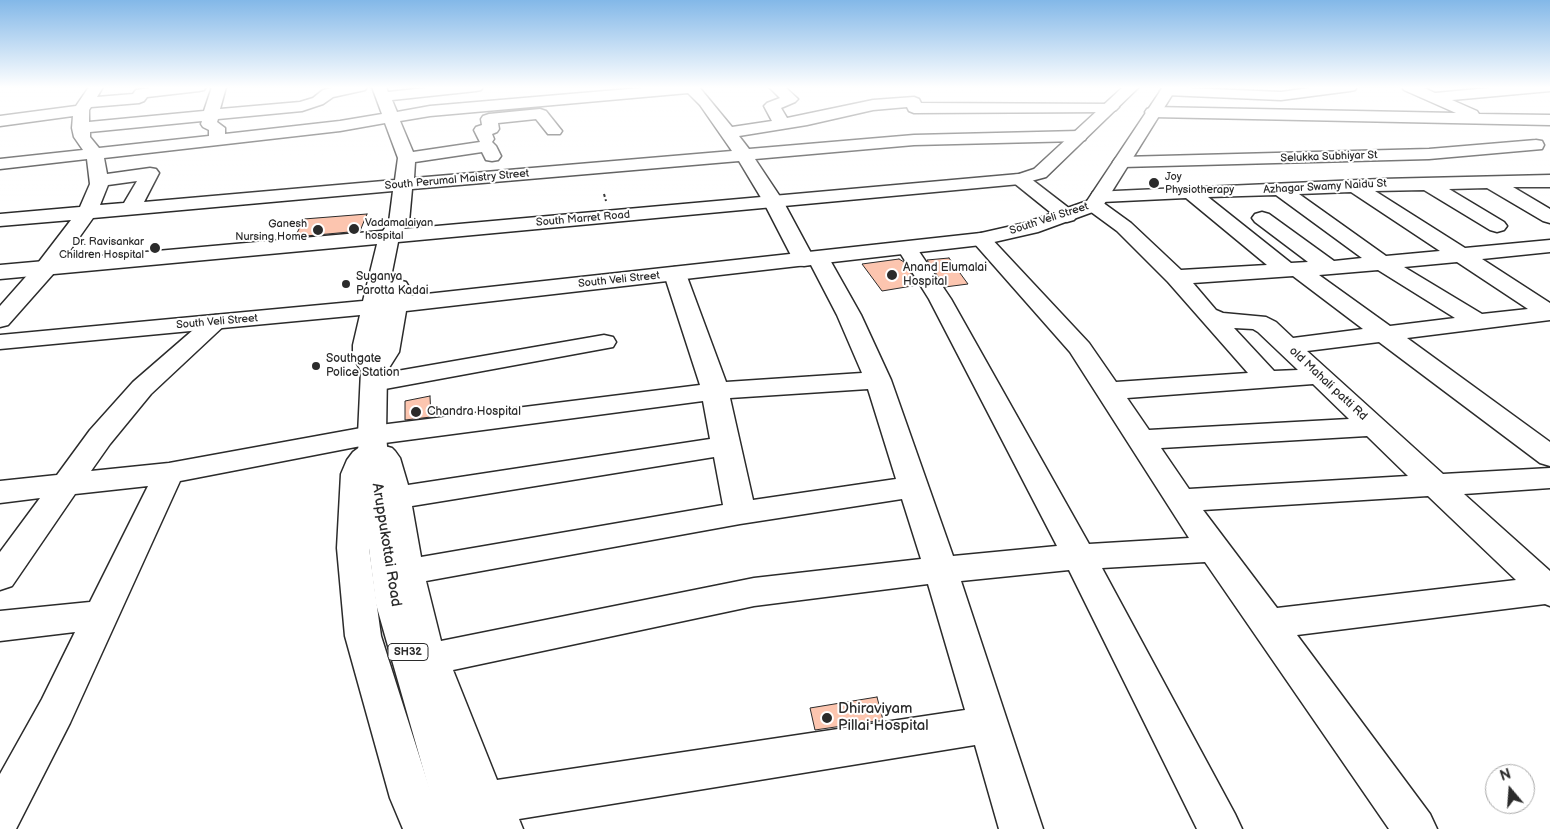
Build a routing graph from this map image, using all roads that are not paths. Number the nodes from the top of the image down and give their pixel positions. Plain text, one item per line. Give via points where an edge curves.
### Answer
1 (37, 126) edge
2 (105, 126) edge
3 (212, 126) edge
4 (342, 126) edge
5 (394, 126) edge
6 (490, 126) edge
7 (550, 126) edge
8 (722, 126) edge
9 (772, 126) edge
10 (914, 126) edge
11 (1090, 126) edge
12 (1145, 126) edge
13 (1227, 126) edge
14 (1427, 126) edge
15 (1496, 126) edge
16 (80, 128) joint
17 (34, 131) dead end
18 (534, 133) dead end
19 (728, 133) junction
20 (1079, 136) junction
21 (505, 137) dead end
22 (217, 139) junction
23 (914, 140) junction
24 (25, 147) dead end
25 (488, 147) junction
26 (1543, 149) edge
27 (95, 154) junction
28 (744, 155) junction
29 (407, 158) junction
30 (1122, 162) junction
31 (8, 163) edge
32 (1020, 179) junction
33 (99, 181) junction
34 (1488, 181) junction
35 (1550, 181) edge
36 (1428, 184) junction
37 (403, 185) junction
38 (1356, 186) junction
39 (1280, 190) junction
40 (1191, 193) junction
41 (1097, 200) junction
42 (773, 201) junction
43 (131, 208) junction
44 (88, 212) junction
45 (1067, 216) junction
46 (1550, 217) edge
47 (1262, 218) dead end
48 (0, 220) edge
49 (1497, 226) dead end
50 (398, 231) junction
51 (981, 239) junction
52 (1550, 246) edge
53 (907, 248) junction
54 (1459, 254) junction
55 (811, 259) junction
56 (1380, 262) junction
57 (46, 268) junction
58 (1328, 268) junction
59 (1291, 270) junction
60 (0, 272) edge
61 (675, 274) junction
62 (1176, 277) junction
63 (384, 306) junction
64 (1550, 313) edge
65 (1212, 318) junction
66 (0, 320) edge
67 (216, 322) junction
68 (1478, 322) junction
69 (1385, 333) junction
70 (0, 342) edge
71 (604, 342) dead end
72 (1288, 346) junction
73 (1320, 376) junction
74 (374, 377) junction
75 (878, 380) junction
76 (1268, 380) junction
77 (1108, 390) junction
78 (715, 391) junction
79 (1374, 426) junction
80 (1141, 440) junction
81 (726, 446) junction
82 (373, 452) junction
83 (1550, 456) edge
84 (169, 473) junction
85 (1550, 478) edge
86 (65, 485) junction
87 (1435, 485) junction
88 (913, 487) junction
89 (0, 492) edge
90 (395, 498) junction
91 (1181, 500) junction
92 (740, 513) junction
93 (1214, 549) junction
94 (1079, 557) junction
95 (940, 570) junction
96 (407, 572) junction
97 (0, 576) edge
98 (1549, 591) edge
99 (101, 615) junction
100 (1268, 624) junction
101 (0, 626) edge
102 (430, 659) junction
103 (988, 724) junction
104 (12, 772) edge
105 (0, 816) edge
106 (484, 820) edge
107 (425, 829) edge
108 (1020, 829) edge
109 (1220, 829) edge
110 (1415, 829) edge

1 - 17 street
2 - 16 street
3 - 22 street via 217,128
4 - 22 street
5 - 29 street
6 - 25 street via 491,129 482,130
7 - 18 street via 554,130
8 - 19 street
9 - 19 street
10 - 23 street
11 - 20 street, South Marret Road
12 - 30 street, South Veli Street
13 - 14 street via 1278,130
15 - 26 street
16 - 27 street via 82,137
19 - 28 street
20 - 23 street, South Perumal Maistry Street
20 - 32 street, South Marret Road via 1040,173
21 - 25 street
22 - 27 street
23 - 28 street, South Perumal Maistry Street
24 - 31 street
25 - 29 street
26 - 30 street, Selukka Subhiyar St
27 - 31 street
27 - 33 street
28 - 37 street, South Perumal Maistry Street
28 - 42 street
29 - 37 street, Aruppukottai Road
30 - 41 street, South Veli Street
32 - 42 street, South Marret Road
32 - 45 street
33 - 43 street via 150,173
33 - 44 street
34 - 35 street, Azhagar Swamy Naidu St
34 - 36 street, Azhagar Swamy Naidu St
34 - 46 street
36 - 38 street, Azhagar Swamy Naidu St
36 - 49 street
37 - 43 street, South Perumal Maistry Street
37 - 50 street, Aruppukottai Road
38 - 39 street, Azhagar Swamy Naidu St
38 - 54 street
39 - 40 street, Azhagar Swamy Naidu St
39 - 56 street
40 - 41 street, Azhagar Swamy Naidu St
40 - 59 street
41 - 45 street, South Veli Street
41 - 62 street
42 - 50 street, South Marret Road
42 - 55 street
43 - 44 street, South Perumal Maistry Street
44 - 48 street, South Perumal Maistry Street
44 - 57 street
45 - 51 street, South Veli Street
47 - 58 street
50 - 57 street, South Marret Road
50 - 63 street, Aruppukottai Road
51 - 53 street, South Veli Street
51 - 77 street via 1080,348
52 - 54 street
53 - 55 street, South Veli Street
53 - 94 street via 940,299
54 - 56 street
54 - 64 street
55 - 61 street, South Veli Street
55 - 75 street via 848,314
56 - 58 street
56 - 68 street
57 - 60 street, South Marret Road
57 - 66 street
58 - 59 street
59 - 62 street
59 - 69 street
61 - 63 street, South Veli Street
61 - 78 street
62 - 65 street
63 - 67 street, South Veli Street
63 - 74 street, Aruppukottai Road / SH32 via 365,345
64 - 68 street
65 - 72 street, old Mahali patti Rd via 1258,322
65 - 76 street
67 - 70 street, South Veli Street
67 - 86 street via 142,388
68 - 69 street
69 - 72 street
69 - 83 street
71 - 74 street
72 - 73 street, old Mahali patti Rd
73 - 76 street
73 - 79 street, old Mahali patti Rd
74 - 82 street, Aruppukottai Road / SH32
75 - 78 street
75 - 88 street
76 - 77 street
77 - 80 street
78 - 81 street
78 - 82 street
79 - 80 street
79 - 87 street, old Mahali patti Rd
80 - 91 street
81 - 90 street
81 - 92 street
82 - 84 street
82 - 90 street via 382,455 387,462
82 - 106 street, Aruppukottai Road / SH32 via 393,604 458,814
82 - 107 street via 363,459 356,474 353,548 363,636 411,798
84 - 86 street
84 - 99 street
85 - 87 street
86 - 89 street
86 - 97 street
87 - 91 street
87 - 98 street, old Mahali patti Rd
88 - 92 street
88 - 95 street
90 - 96 street
91 - 93 street
92 - 96 street
93 - 94 street
93 - 100 street
94 - 95 street
94 - 109 street
95 - 102 street via 754,592
95 - 103 street
96 - 102 street via 421,635
98 - 100 street
99 - 101 street
99 - 104 street via 56,710
100 - 110 street
102 - 106 street
103 - 106 street
103 - 108 street
104 - 105 street

